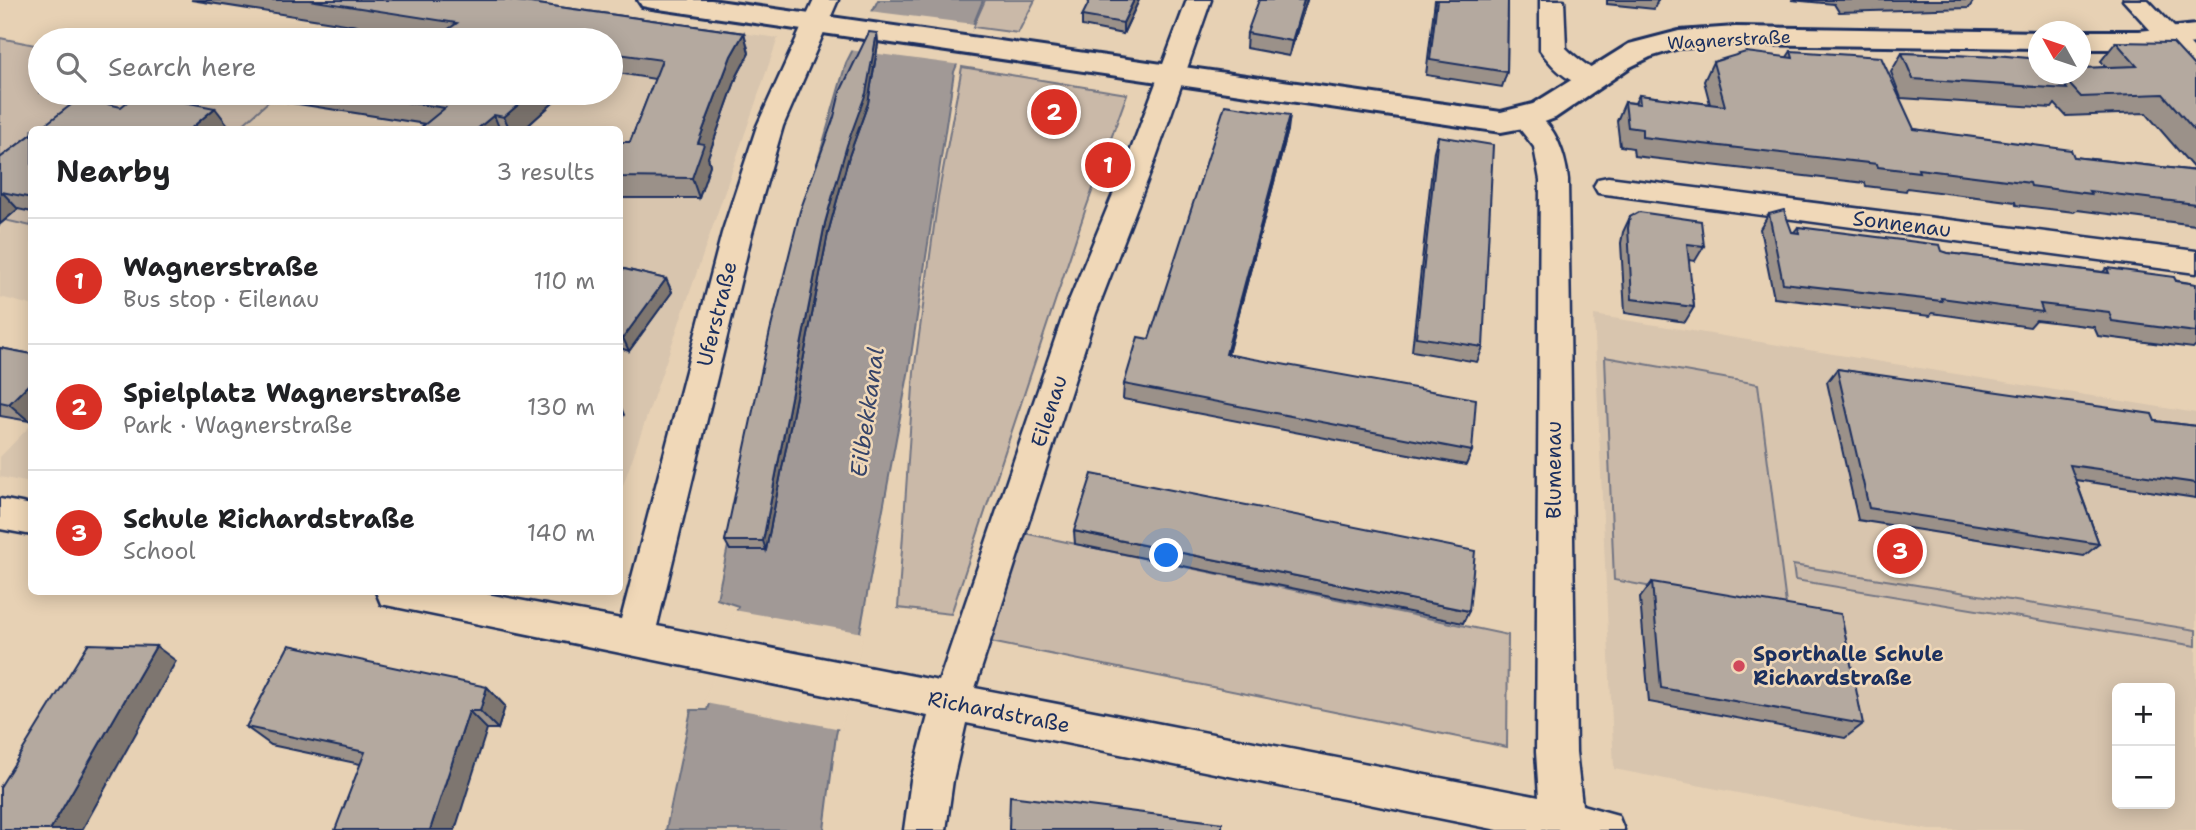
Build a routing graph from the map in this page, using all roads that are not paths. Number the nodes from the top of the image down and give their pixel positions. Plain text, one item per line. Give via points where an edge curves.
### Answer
1 (652, 0) edge
2 (1199, 0) edge
3 (1552, 0) edge
4 (2135, 0) edge
5 (821, 11) edge
6 (2183, 36) edge
7 (2028, 39) edge
8 (2091, 40) edge
9 (2196, 65) edge
10 (1172, 75) junction
11 (1589, 79) junction
12 (1526, 120) junction
13 (1608, 186) dead end
14 (2196, 262) edge
15 (0, 514) edge
16 (28, 519) edge
17 (408, 595) edge
18 (635, 637) junction
19 (951, 702) junction
20 (1563, 826) edge
21 (925, 830) edge
22 (1603, 830) edge

1 - 5 main road, Wagnerstraße
2 - 10 street, Eilenau
3 - 11 street via 1553,50 1561,61
4 - 6 street
5 - 10 main road, Wagnerstraße via 851,29
5 - 18 street, Uferstraße via 770,126 737,233
6 - 8 main road
6 - 9 street
7 - 11 main road, Wagnerstraße via 1684,39 1643,48
10 - 12 main road, Wagnerstraße via 1491,121
10 - 19 street, Eilenau via 1080,313
11 - 12 main road, Wagnerstraße
12 - 20 street, Blumenau via 1548,144 1554,180 1556,752
13 - 14 street, Sonnenau
15 - 16 street
17 - 18 street, Richardstraße
18 - 19 street, Richardstraße
19 - 20 street, Richardstraße
19 - 21 street, Eilenau
20 - 22 street, Richardstraße

